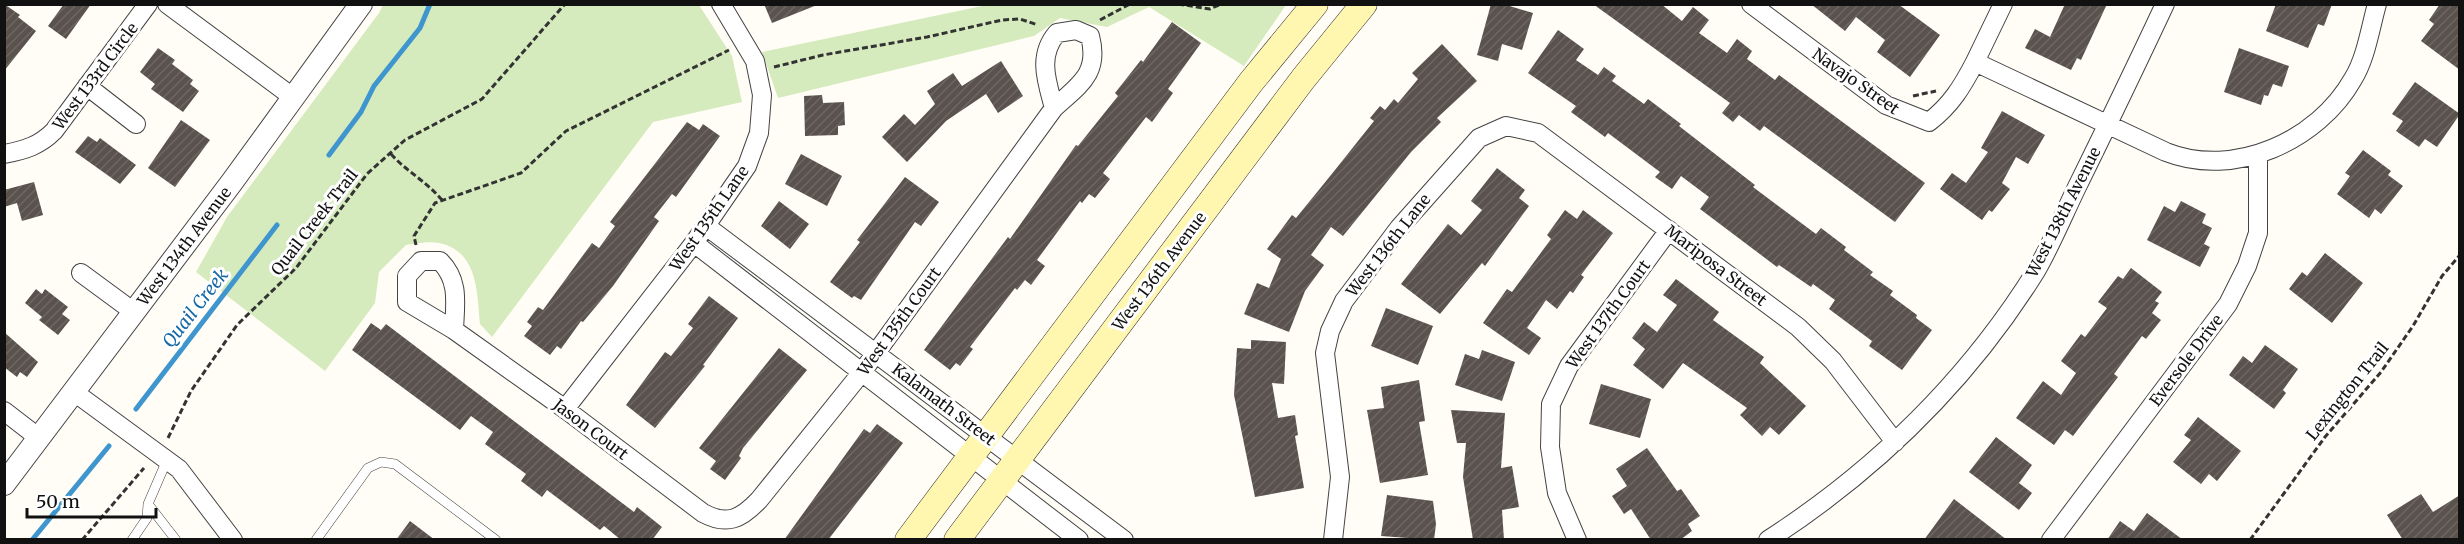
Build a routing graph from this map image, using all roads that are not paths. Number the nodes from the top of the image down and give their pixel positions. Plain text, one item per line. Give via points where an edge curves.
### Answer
1 (148, 4) edge
2 (167, 4) edge
3 (361, 4) edge
4 (721, 4) edge
5 (1316, 4) edge
6 (1364, 4) edge
7 (1750, 4) edge
8 (2003, 4) edge
9 (2165, 4) edge
10 (2376, 4) edge
11 (1975, 62) junction
12 (87, 86) junction
13 (294, 98) junction
14 (1054, 108) dead end
15 (136, 124) dead end
16 (2108, 124) junction
17 (1506, 126) joint
18 (4, 154) edge
19 (2258, 155) junction
20 (706, 226) junction
21 (1669, 230) junction
22 (694, 243) junction
23 (81, 273) dead end
24 (134, 312) junction
25 (454, 330) junction
26 (875, 353) junction
27 (861, 372) junction
28 (74, 392) junction
29 (565, 409) junction
30 (4, 411) edge
31 (986, 436) junction
32 (39, 438) junction
33 (1895, 442) junction
34 (160, 454) junction
35 (971, 456) junction
36 (1018, 459) junction
37 (1002, 481) junction
38 (4, 484) edge
39 (148, 504) junction
40 (731, 521) joint
41 (132, 540) edge
42 (176, 540) edge
43 (233, 540) edge
44 (316, 540) edge
45 (496, 540) edge
46 (908, 540) edge
47 (957, 540) edge
48 (1079, 540) edge
49 (1124, 540) edge
50 (1333, 540) edge
51 (1577, 540) edge
52 (1768, 540) edge
53 (2051, 540) edge

1 - 12 street, West 133rd Circle
2 - 13 street
3 - 13 street, West 134th Avenue
4 - 20 street, West 135th Lane via 755,61 762,95 759,133 740,179
5 - 31 main road via 1251,82
6 - 36 main road, West 136th Avenue via 1303,79
7 - 11 street, Navajo Street via 1886,105 1929,122 1958,95
8 - 11 street
9 - 16 street, West 138th Avenue
10 - 19 street via 2354,78 2334,106 2310,128
11 - 16 street
12 - 15 street
12 - 18 street, West 133rd Circle via 42,143
13 - 24 street, West 134th Avenue
14 - 26 street, West 135th Court
16 - 19 street via 2180,157
16 - 33 street, West 138th Avenue via 2037,270 1946,393
17 - 21 street, Mariposa Street via 1538,133
17 - 50 street, West 136th Lane via 1479,138 1399,228 1344,301 1330,331 1325,353 1340,477
19 - 53 street, Eversole Drive via 2258,233 2228,304
20 - 22 street, West 135th Lane
20 - 26 street, Kalamath Street
21 - 33 street, Mariposa Street via 1798,327 1833,361
21 - 51 street, West 137th Court via 1569,366 1551,404 1550,447 1557,493
22 - 27 street, Kalamath Street
22 - 29 street, West 135th Lane
23 - 24 street
24 - 28 street, West 134th Avenue
25 - 25 street, Jason Court via 456,294 451,272 440,261 421,261 407,276 407,302
25 - 29 street, Jason Court
26 - 27 street, West 135th Court
26 - 31 street, Kalamath Street
27 - 35 street, Kalamath Street
27 - 40 street, West 135th Court via 759,500
28 - 32 street, West 134th Avenue
28 - 34 street
29 - 40 street, Jason Court via 703,513
30 - 32 street
31 - 35 main road
31 - 36 street, Kalamath Street
32 - 38 street, West 134th Avenue
33 - 52 street, West 138th Avenue via 1811,512
34 - 39 lane
34 - 43 street via 179,469
35 - 37 street, Kalamath Street
35 - 46 main road
36 - 37 main road, West 136th Avenue
36 - 49 street, Kalamath Street
37 - 47 main road, West 136th Avenue
37 - 48 street, Kalamath Street
39 - 41 lane via 147,519
39 - 42 lane
44 - 45 lane via 368,468 381,462 395,464

